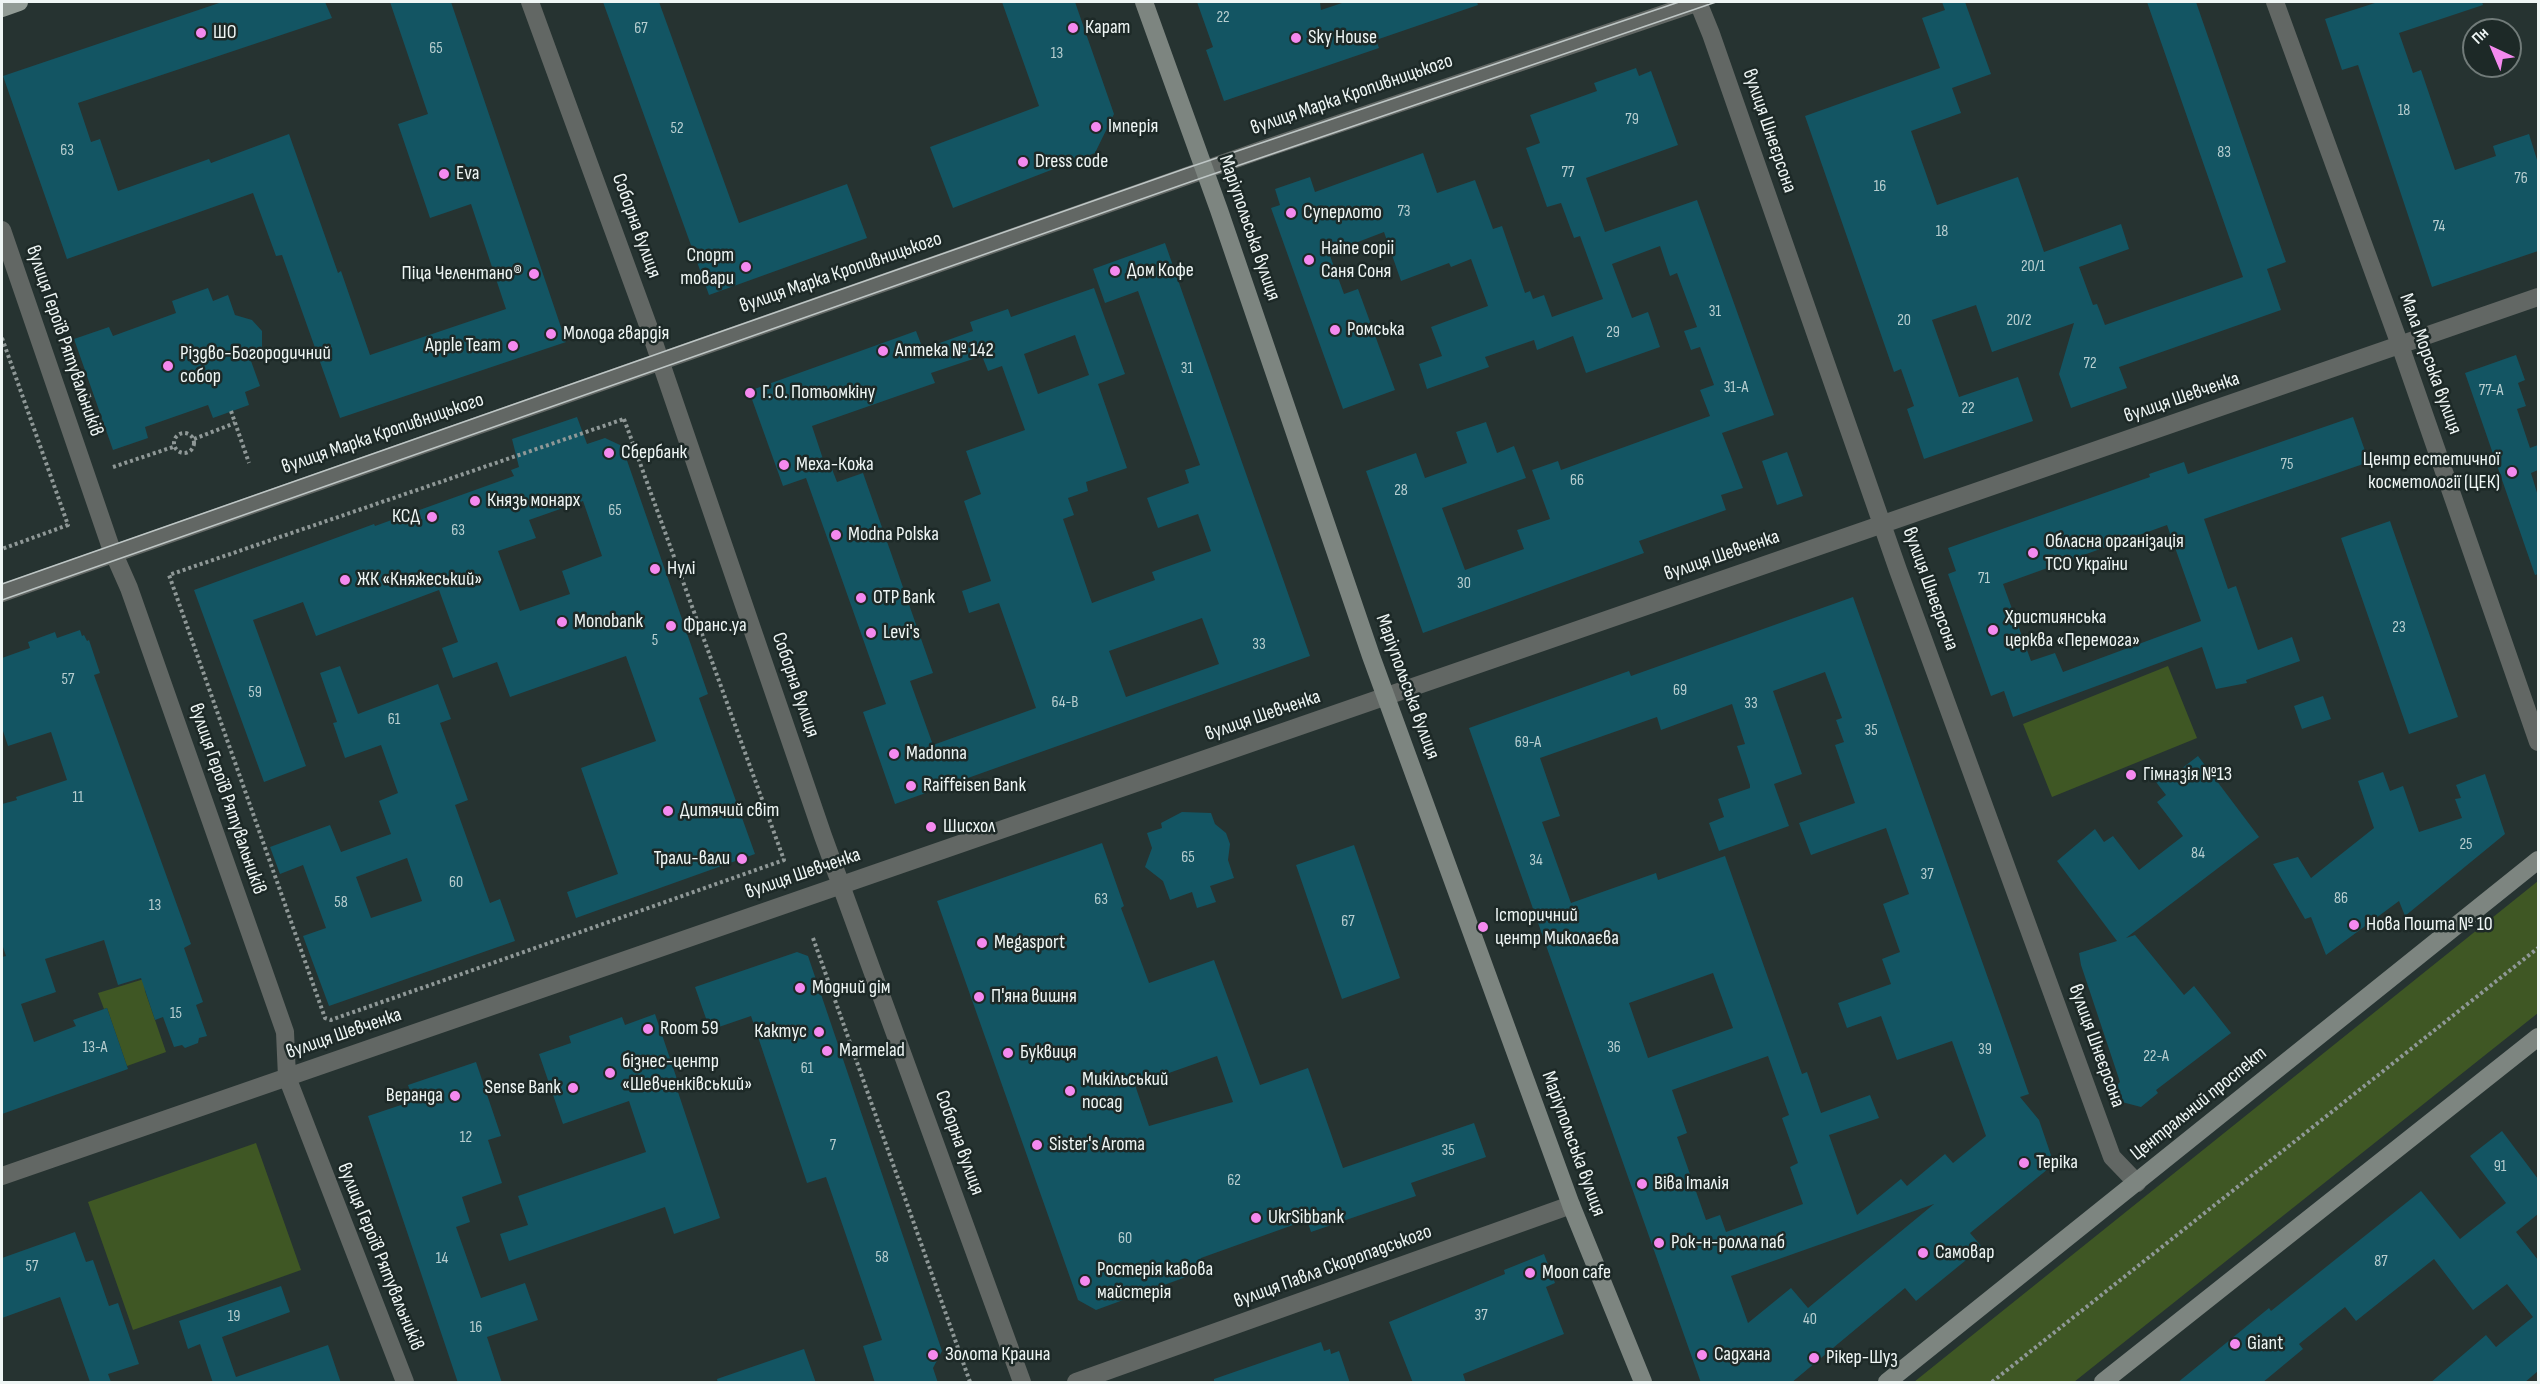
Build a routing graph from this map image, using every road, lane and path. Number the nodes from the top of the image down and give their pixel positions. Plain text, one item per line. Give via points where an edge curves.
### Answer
1 (19, 2) edge
2 (530, 2) edge
3 (1144, 2) edge
4 (1698, 2) edge
5 (2275, 2) edge
6 (2, 8) edge
7 (1205, 169) junction
8 (2, 230) edge
9 (2538, 297) edge
10 (2, 338) edge
11 (2400, 345) junction
12 (660, 360) junction
13 (231, 411) dead end
14 (624, 419) joint
15 (235, 423) junction
16 (194, 439) junction
17 (173, 447) junction
18 (249, 463) dead end
19 (113, 467) dead end
20 (1883, 524) junction
21 (2, 549) edge
22 (113, 552) junction
23 (2, 593) edge
24 (1386, 697) junction
25 (2538, 742) edge
26 (2538, 860) edge
27 (841, 886) junction
28 (813, 938) dead end
29 (2538, 948) edge
30 (2538, 1037) edge
31 (287, 1077) junction
32 (2, 1176) edge
33 (2137, 1183) junction
34 (1571, 1204) junction
35 (405, 1383) edge
36 (970, 1383) edge
37 (1022, 1383) edge
38 (1076, 1383) edge
39 (1643, 1383) edge
40 (1887, 1383) edge
41 (1992, 1383) edge
42 (2103, 1383) edge

1 - 6 main road
2 - 12 street, Соборна вулиця
3 - 7 street, Маріупольська вулиця
4 - 7 street, вулиця Марка Кропивницького
4 - 20 street, вулиця Шнеєрсона
5 - 11 street, Мала Морська вулиця
7 - 12 street, вулиця Марка Кропивницького
7 - 24 street, Маріупольська вулиця
8 - 22 street, вулиця Героїв Рятувальників
9 - 11 street, вулиця Шевченка
10 - 21 path via 68,525
11 - 20 street, вулиця Шевченка
11 - 25 street, Мала Морська вулиця
12 - 22 street, вулиця Марка Кропивницького
12 - 27 street, Соборна вулиця
13 - 15 path
14 - 14 path via 169,575 325,1018 331,1020 784,860
15 - 16 path
15 - 18 path
16 - 17 path via 194,448 189,453 179,453
16 - 17 path via 187,432 178,433
17 - 19 path
20 - 24 street, вулиця Шевченка
20 - 33 street, вулиця Шнеєрсона via 2112,1156
22 - 23 street, вулиця Марка Кропивницького
22 - 31 street, вулиця Героїв Рятувальників via 285,1032
24 - 27 street, вулиця Шевченка
24 - 34 street, Маріупольська вулиця
26 - 33 street, Центральний проспект
27 - 31 street, вулиця Шевченка
27 - 37 street, Соборна вулиця
28 - 36 path
29 - 41 path
30 - 42 street
31 - 32 street, вулиця Шевченка
31 - 35 street, вулиця Героїв Рятувальників
33 - 40 street, Центральний проспект
34 - 38 street, вулиця Павла Скоропадського
34 - 39 street, Маріупольська вулиця

